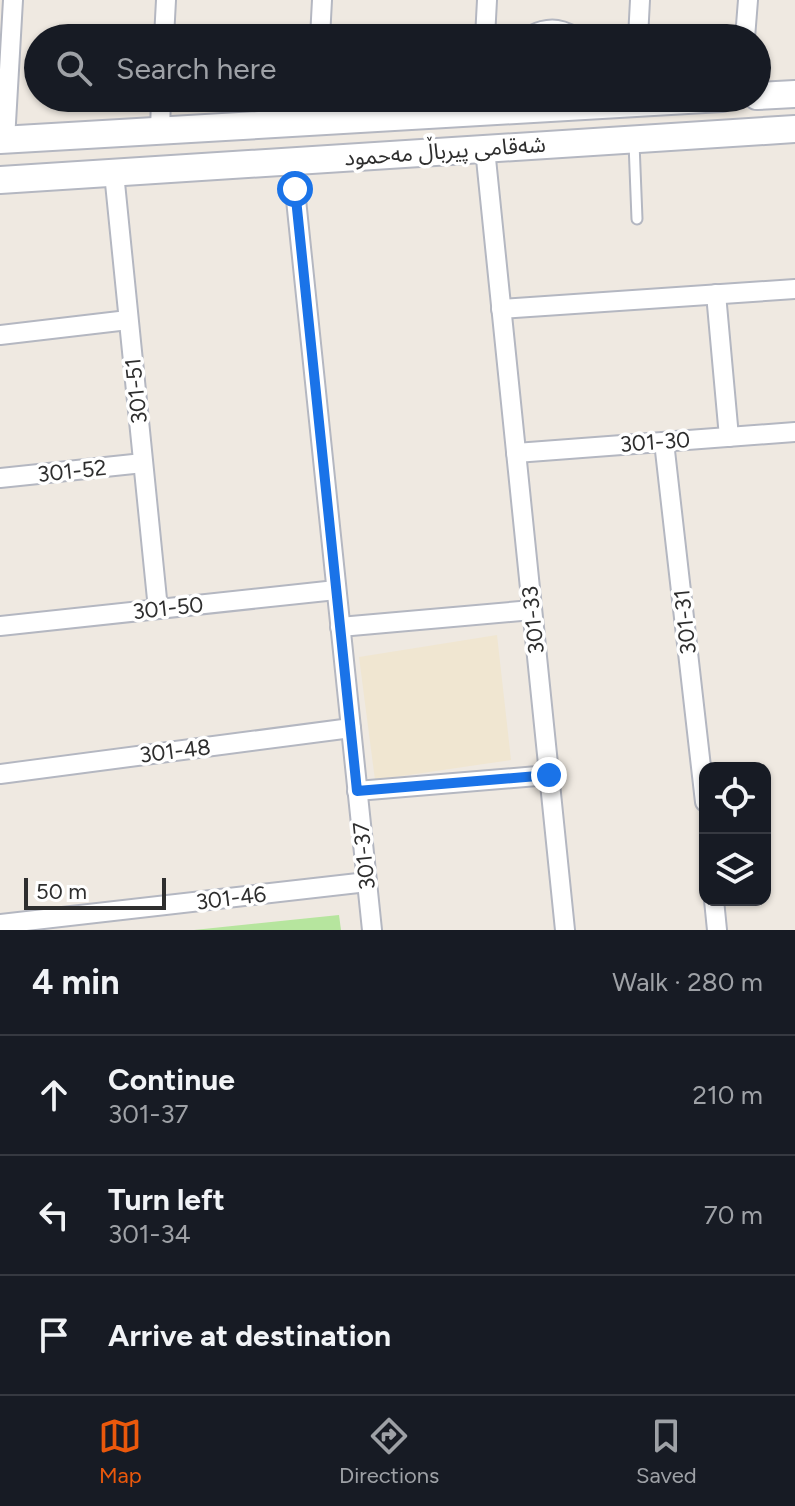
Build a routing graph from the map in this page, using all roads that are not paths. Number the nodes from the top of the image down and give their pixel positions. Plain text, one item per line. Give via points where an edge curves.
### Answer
1 (13, 0) edge
2 (166, 0) edge
3 (322, 0) edge
4 (487, 0) edge
5 (640, 0) edge
6 (748, 0) edge
7 (165, 24) edge
8 (321, 24) edge
9 (486, 24) edge
10 (639, 24) edge
11 (746, 24) edge
12 (795, 94) edge
13 (771, 95) edge
14 (161, 112) edge
15 (301, 112) edge
16 (691, 112) edge
17 (795, 129) edge
18 (160, 131) junction
19 (692, 136) junction
20 (634, 139) junction
21 (2, 140) edge
22 (485, 149) junction
23 (292, 161) junction
24 (114, 173) junction
25 (0, 180) edge
26 (637, 219) dead end
27 (795, 289) edge
28 (716, 294) junction
29 (501, 309) junction
30 (128, 320) junction
31 (0, 335) edge
32 (795, 432) edge
33 (729, 437) junction
34 (664, 442) junction
35 (516, 453) junction
36 (143, 463) junction
37 (0, 478) edge
38 (336, 590) junction
39 (158, 609) junction
40 (532, 610) junction
41 (0, 626) edge
42 (340, 627) junction
43 (351, 728) junction
44 (700, 762) edge
45 (0, 774) edge
46 (549, 775) junction
47 (357, 791) junction
48 (367, 882) junction
49 (715, 906) edge
50 (90, 922) edge
51 (0, 924) edge
52 (372, 930) edge
53 (565, 930) edge
54 (717, 930) edge

1 - 21 street
2 - 7 street
3 - 8 street
4 - 9 street
5 - 10 street
6 - 11 street
12 - 13 main road
14 - 18 street
15 - 18 main road, شەقامی پیرباڵ مەحمود
16 - 19 main road
17 - 19 main road, شەقامی پیرباڵ مەحمود
18 - 21 main road, شەقامی پیرباڵ مەحمود
19 - 20 main road, شەقامی پیرباڵ مەحمود
20 - 22 main road, شەقامی پیرباڵ مەحمود
20 - 26 lane
22 - 23 main road, شەقامی پیرباڵ مەحمود
22 - 29 street, 301-33
23 - 24 main road, شەقامی پیرباڵ مەحمود
23 - 38 street, 301-37
24 - 25 main road, شەقامی پیرباڵ مەحمود
24 - 30 street, 301-51
27 - 28 street
28 - 29 street
28 - 33 street
29 - 35 street, 301-33
30 - 31 street
30 - 36 street, 301-51
32 - 33 street, 301-30
33 - 34 street, 301-30
34 - 35 street, 301-30
34 - 44 street, 301-31
35 - 40 street, 301-33
36 - 37 street, 301-52
36 - 39 street, 301-51
38 - 39 street, 301-50
38 - 42 street, 301-37
39 - 41 street, 301-50
40 - 42 street
40 - 46 street, 301-33
42 - 43 street, 301-37
43 - 45 street, 301-48
43 - 47 street, 301-37
46 - 47 street
46 - 53 street, 301-33
47 - 48 street, 301-37
48 - 50 street, 301-46
48 - 52 street, 301-37
49 - 54 street
50 - 51 street, 301-46

